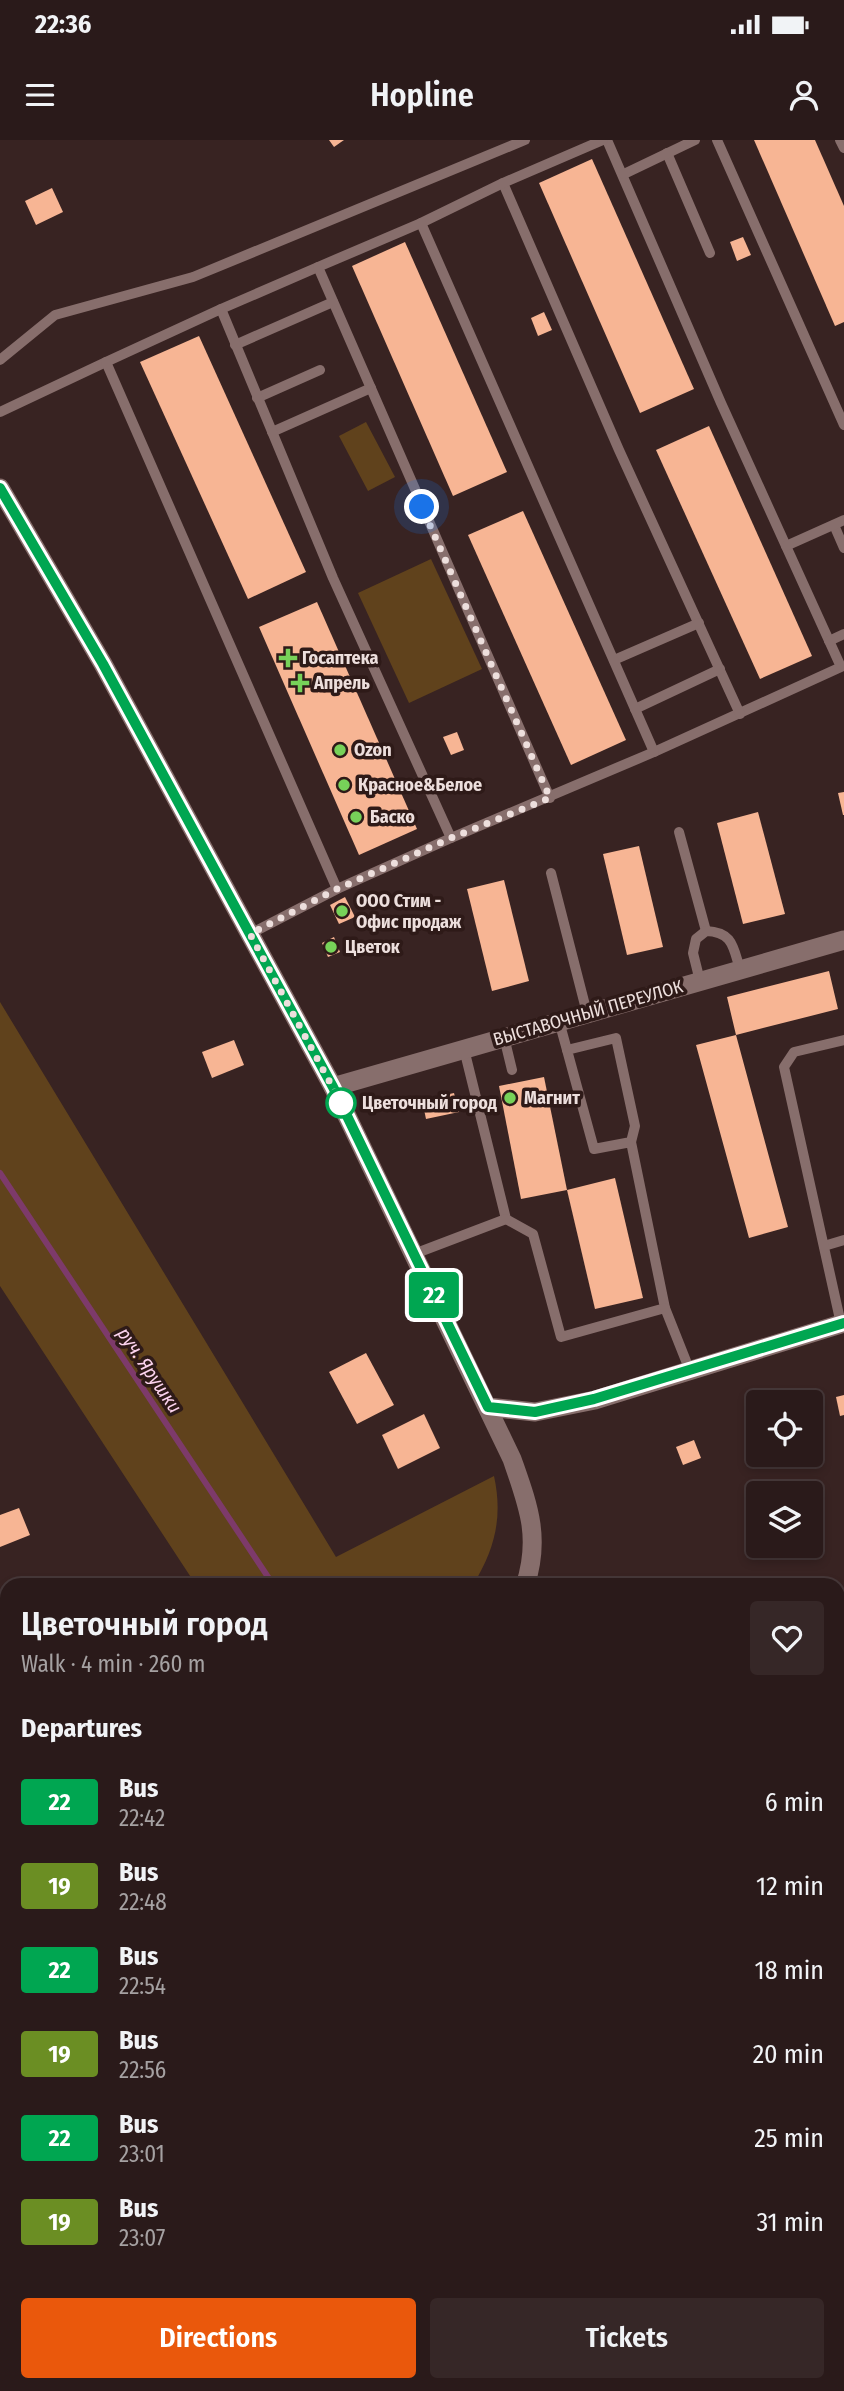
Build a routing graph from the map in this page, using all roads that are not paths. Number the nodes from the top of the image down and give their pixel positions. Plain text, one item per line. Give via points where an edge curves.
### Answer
1 (525, 140) edge
2 (605, 140) edge
3 (695, 140) edge
4 (717, 140) edge
5 (840, 140) edge
6 (844, 148) edge
7 (667, 153) junction
8 (624, 174) junction
9 (503, 183) junction
10 (421, 223) junction
11 (710, 253) dead end
12 (318, 267) junction
13 (333, 302) junction
14 (220, 309) junction
15 (235, 345) junction
16 (0, 360) edge
17 (106, 362) junction
18 (320, 370) dead end
19 (371, 388) junction
20 (257, 397) junction
21 (0, 412) edge
22 (844, 425) edge
23 (272, 432) junction
24 (0, 488) edge
25 (839, 522) edge
26 (786, 546) junction
27 (844, 548) edge
28 (699, 623) junction
29 (844, 634) edge
30 (829, 641) junction
31 (614, 660) junction
32 (842, 666) edge
33 (720, 669) junction
34 (635, 709) junction
35 (740, 714) junction
36 (654, 752) junction
37 (550, 798) junction
38 (679, 832) dead end
39 (451, 838) junction
40 (551, 873) dead end
41 (337, 889) junction
42 (706, 931) junction
43 (250, 934) junction
44 (844, 940) edge
45 (740, 970) junction
46 (700, 981) junction
47 (587, 1013) junction
48 (559, 1021) junction
49 (504, 1037) junction
50 (844, 1040) edge
51 (464, 1049) junction
52 (567, 1049) junction
53 (512, 1070) dead end
54 (333, 1087) junction
55 (631, 1142) junction
56 (506, 1219) junction
57 (844, 1240) edge
58 (824, 1245) junction
59 (414, 1254) junction
60 (665, 1308) junction
61 (843, 1324) edge
62 (690, 1371) junction
63 (488, 1407) junction
64 (527, 1578) edge

1 - 16 lane via 192,277 55,315
2 - 8 lane
2 - 9 lane
3 - 7 lane
4 - 22 lane
5 - 6 lane
7 - 8 lane
7 - 11 lane
8 - 26 lane
9 - 10 lane
9 - 28 lane
10 - 12 lane
10 - 31 lane
12 - 13 lane
12 - 14 lane
13 - 15 lane
13 - 19 lane
14 - 15 lane
14 - 17 lane
15 - 20 lane
17 - 21 lane
17 - 41 lane
18 - 20 lane
19 - 23 lane
19 - 37 lane
20 - 23 lane
23 - 39 lane
24 - 43 street via 103,664
25 - 26 lane
25 - 27 lane
26 - 30 lane
28 - 31 lane
28 - 33 lane
29 - 30 lane
30 - 32 lane
31 - 34 lane
32 - 35 lane
33 - 34 lane
33 - 35 lane
34 - 36 lane
35 - 36 lane
36 - 37 lane
37 - 39 lane
38 - 42 lane
39 - 41 lane
40 - 47 lane
41 - 43 lane
42 - 45 lane via 719,932 732,942
42 - 46 lane via 696,939 694,953
43 - 54 street
44 - 45 street, ВЫСТАВОЧНЫЙ ПЕРЕУЛОК
45 - 46 street, ВЫСТАВОЧНЫЙ ПЕРЕУЛОК
46 - 47 street, ВЫСТАВОЧНЫЙ ПЕРЕУЛОК
47 - 48 street, ВЫСТАВОЧНЫЙ ПЕРЕУЛОК
48 - 49 street, ВЫСТАВОЧНЫЙ ПЕРЕУЛОК
48 - 52 lane
49 - 51 street, ВЫСТАВОЧНЫЙ ПЕРЕУЛОК
49 - 53 lane
50 - 58 lane via 794,1052 784,1067
51 - 54 street, ВЫСТАВОЧНЫЙ ПЕРЕУЛОК
51 - 56 lane
52 - 55 lane via 594,1149
52 - 55 lane via 616,1038 635,1126
54 - 59 street
55 - 60 lane
56 - 59 lane
56 - 60 lane via 533,1234 561,1337
57 - 58 lane
58 - 61 lane
59 - 63 street
60 - 62 lane
61 - 62 street
62 - 63 street via 535,1412
63 - 64 street via 531,1517 532,1563

